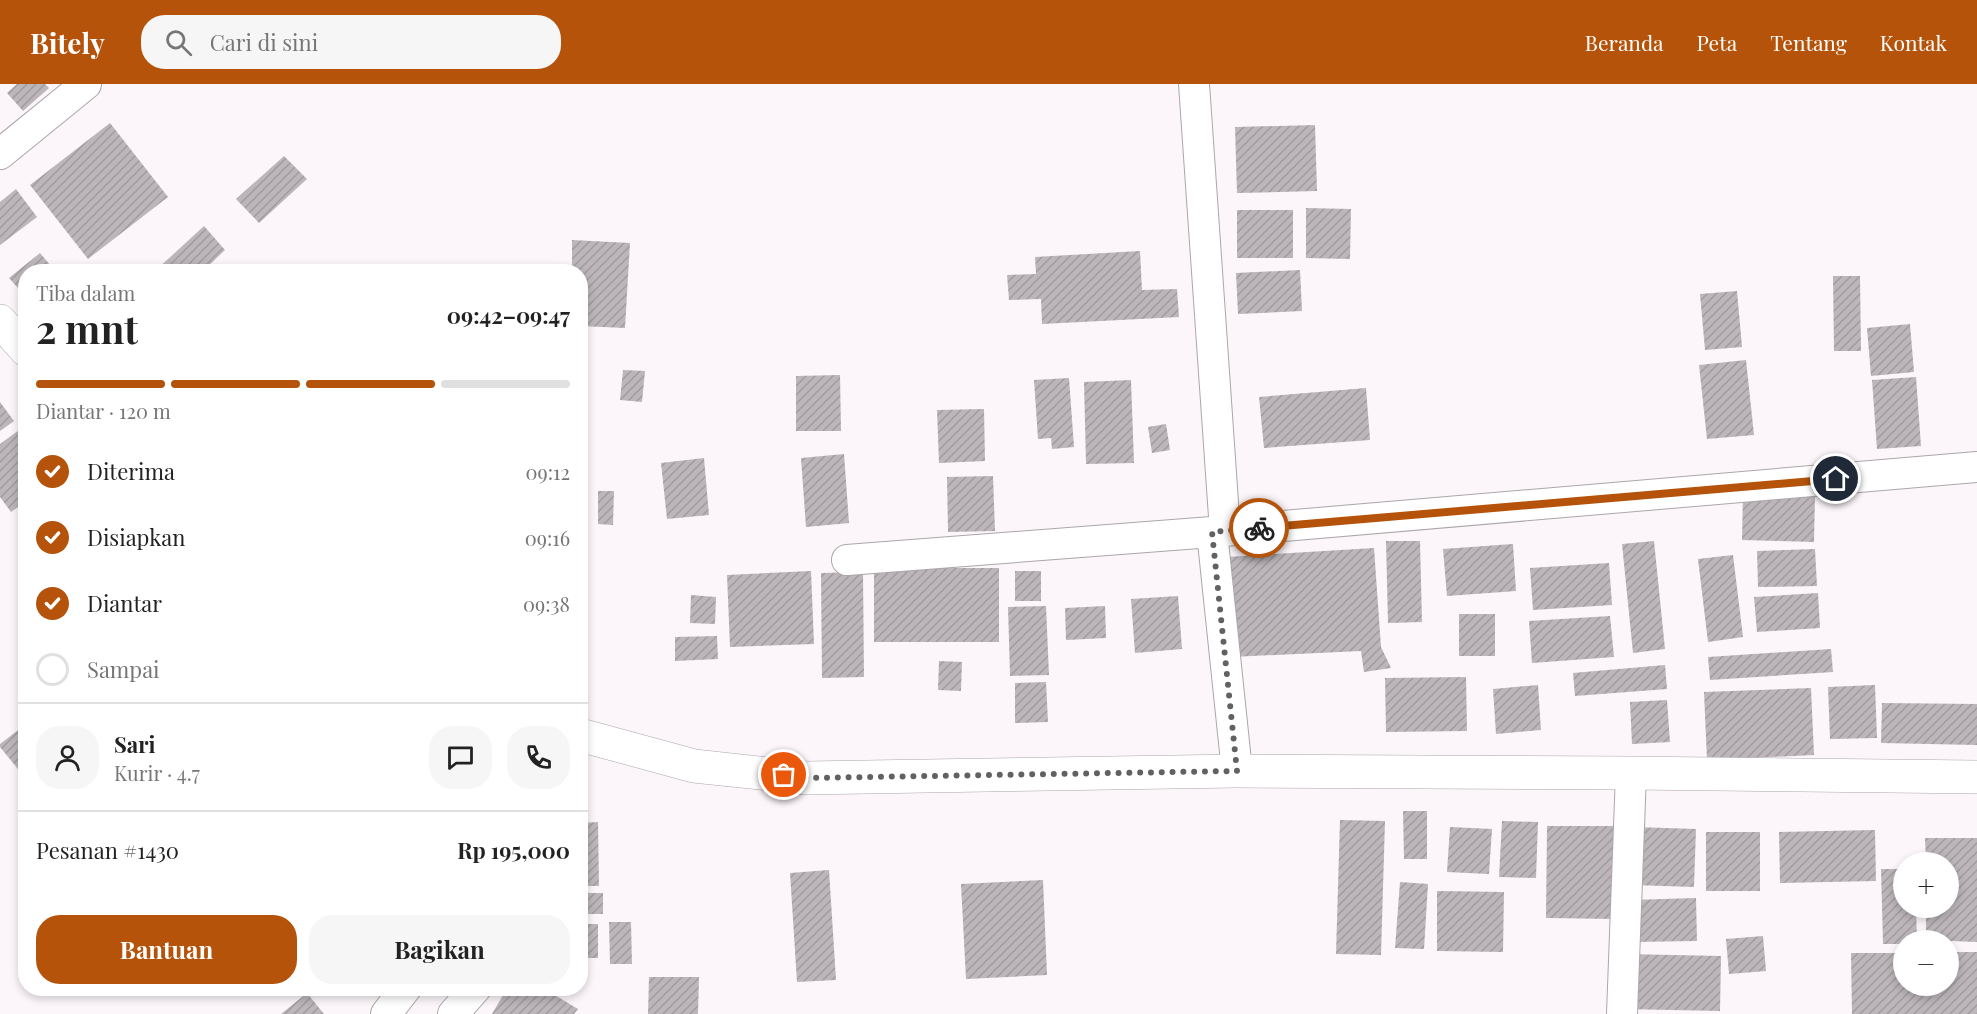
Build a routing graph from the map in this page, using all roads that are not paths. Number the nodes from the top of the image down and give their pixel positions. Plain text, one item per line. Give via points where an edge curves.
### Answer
1 (86, 84) edge
2 (1194, 84) edge
3 (0, 154) edge
4 (0, 321) edge
5 (18, 341) edge
6 (1977, 467) edge
7 (1219, 532) junction
8 (847, 560) dead end
9 (588, 737) edge
10 (1237, 771) junction
11 (1631, 773) junction
12 (1977, 777) edge
13 (400, 996) edge
14 (469, 996) edge
15 (386, 1014) edge
16 (453, 1014) edge
17 (1622, 1014) edge

1 - 3 street
2 - 7 street
4 - 5 main road
6 - 7 street
7 - 8 street
7 - 10 street
9 - 10 main road via 694,765 806,778
10 - 11 main road
11 - 12 main road
11 - 17 street
13 - 15 street
14 - 16 street

